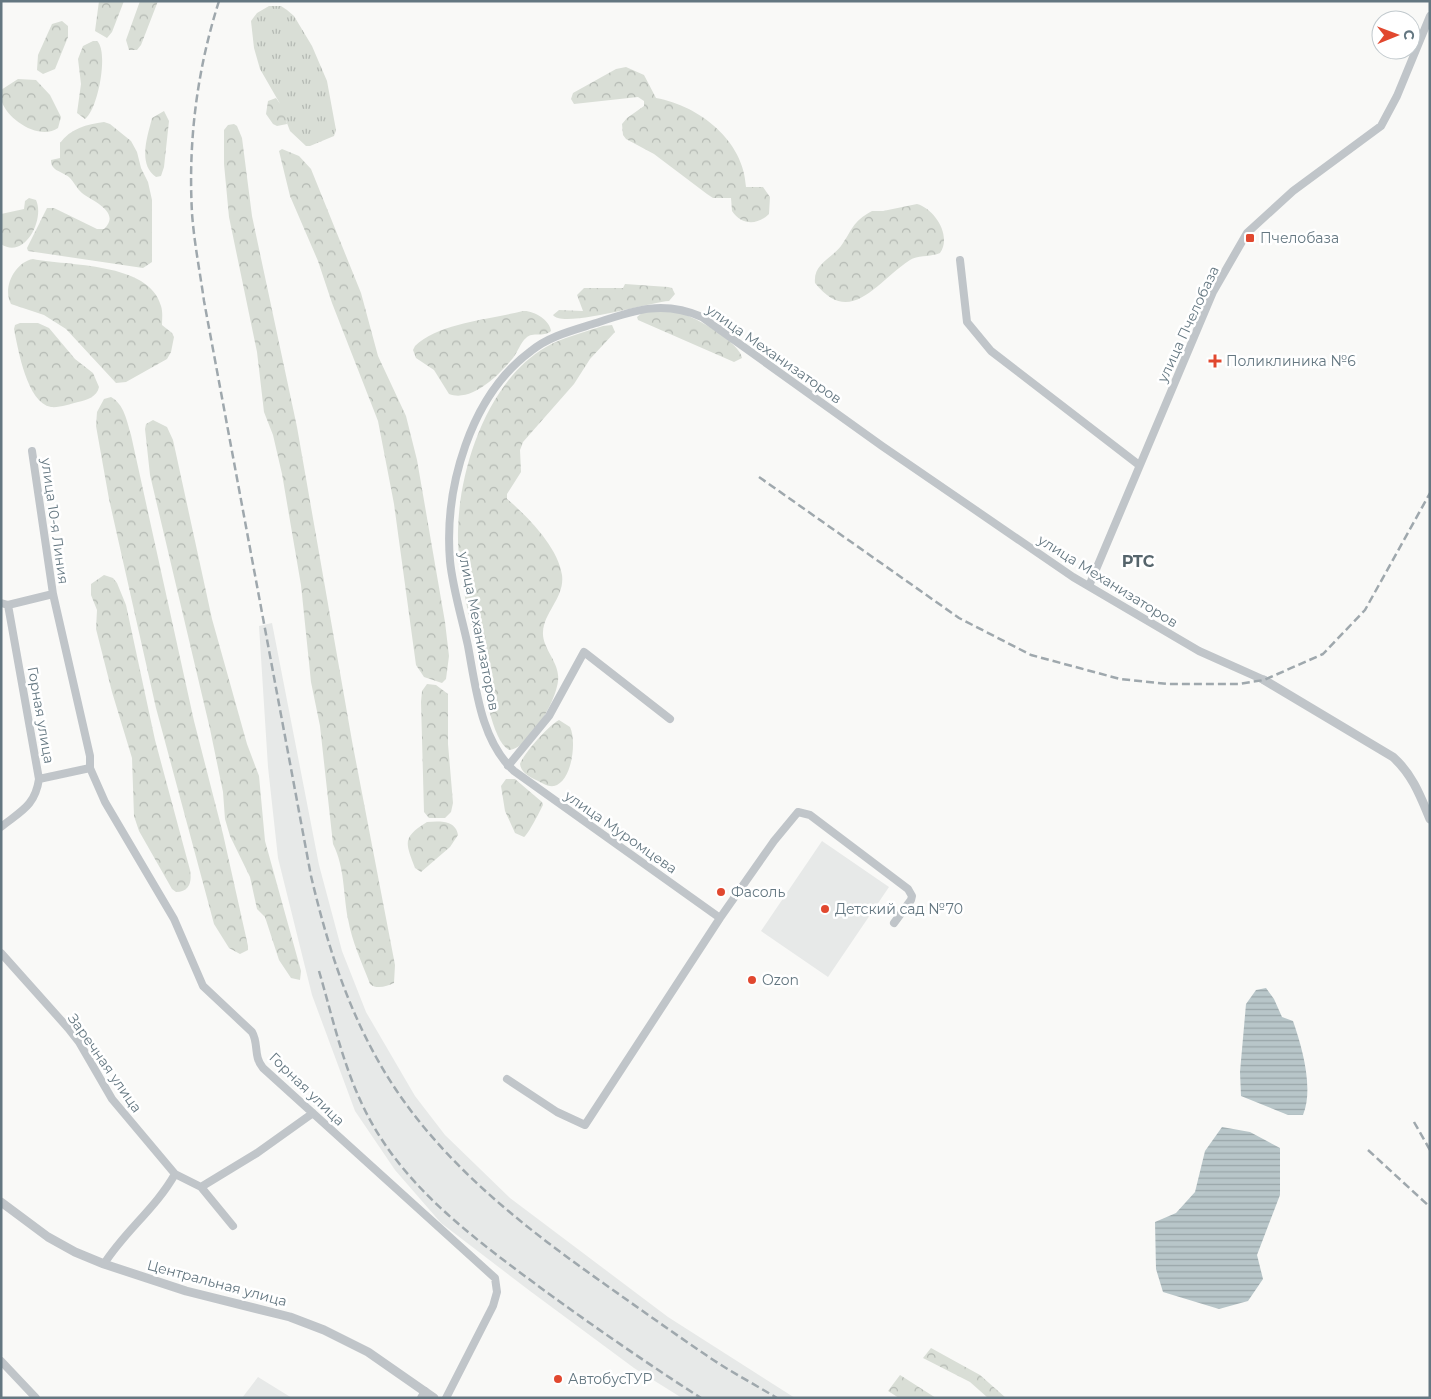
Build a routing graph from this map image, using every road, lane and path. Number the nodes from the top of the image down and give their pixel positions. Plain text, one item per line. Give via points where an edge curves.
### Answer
1 (1430, 16) edge
2 (960, 260) dead end
3 (32, 452) dead end
4 (1139, 465) junction
5 (1089, 586) junction
6 (53, 594) junction
7 (4, 604) edge
8 (1264, 680) joint
9 (670, 719) dead end
10 (508, 766) junction
11 (90, 768) junction
12 (40, 779) junction
13 (1430, 819) edge
14 (1, 828) edge
15 (720, 918) junction
16 (894, 923) dead end
17 (1, 953) edge
18 (507, 1079) dead end
19 (313, 1113) junction
20 (175, 1174) junction
21 (201, 1187) junction
22 (1, 1202) edge
23 (233, 1226) dead end
24 (104, 1264) junction
25 (1, 1361) edge
26 (423, 1395) edge
27 (36, 1398) edge
28 (434, 1398) edge
29 (446, 1398) edge

1 - 4 street, улица Пчелобаза via 1381,126 1293,191 1247,233 1213,292
2 - 4 street via 967,322 991,351
3 - 6 street, улица 10-я Линия
4 - 5 street, улица Пчелобаза
5 - 8 street, улица Механизаторов via 1198,650
5 - 10 street, улица Механизаторов via 890,452 702,317 660,307 623,314 543,342 520,360 484,404 467,440 461,462 452,514 450,564 484,720 493,746
6 - 7 street, Горная улица
6 - 11 street, Горная улица
7 - 12 street, Горная улица
8 - 13 street via 1393,757 1415,784
9 - 10 street via 584,652 549,716
10 - 15 street, улица Муромцева
11 - 12 street, Горная улица
11 - 19 street, Горная улица via 105,802 174,919 203,986 252,1032 259,1063
12 - 14 street via 32,802
15 - 16 street via 793,815 804,812 911,892 910,900
15 - 18 street via 585,1125 567,1118
17 - 20 street, Заречная улица via 68,1028 112,1099
19 - 21 street via 257,1153
19 - 29 street, Горная улица via 494,1278 497,1292 493,1306
20 - 21 street, Заречная улица
20 - 24 street via 164,1192 117,1243
21 - 23 street, Заречная улица
22 - 24 street, Центральная улица via 48,1237
24 - 26 street, Центральная улица via 324,1330 368,1352
25 - 27 street
26 - 28 street, Центральная улица

